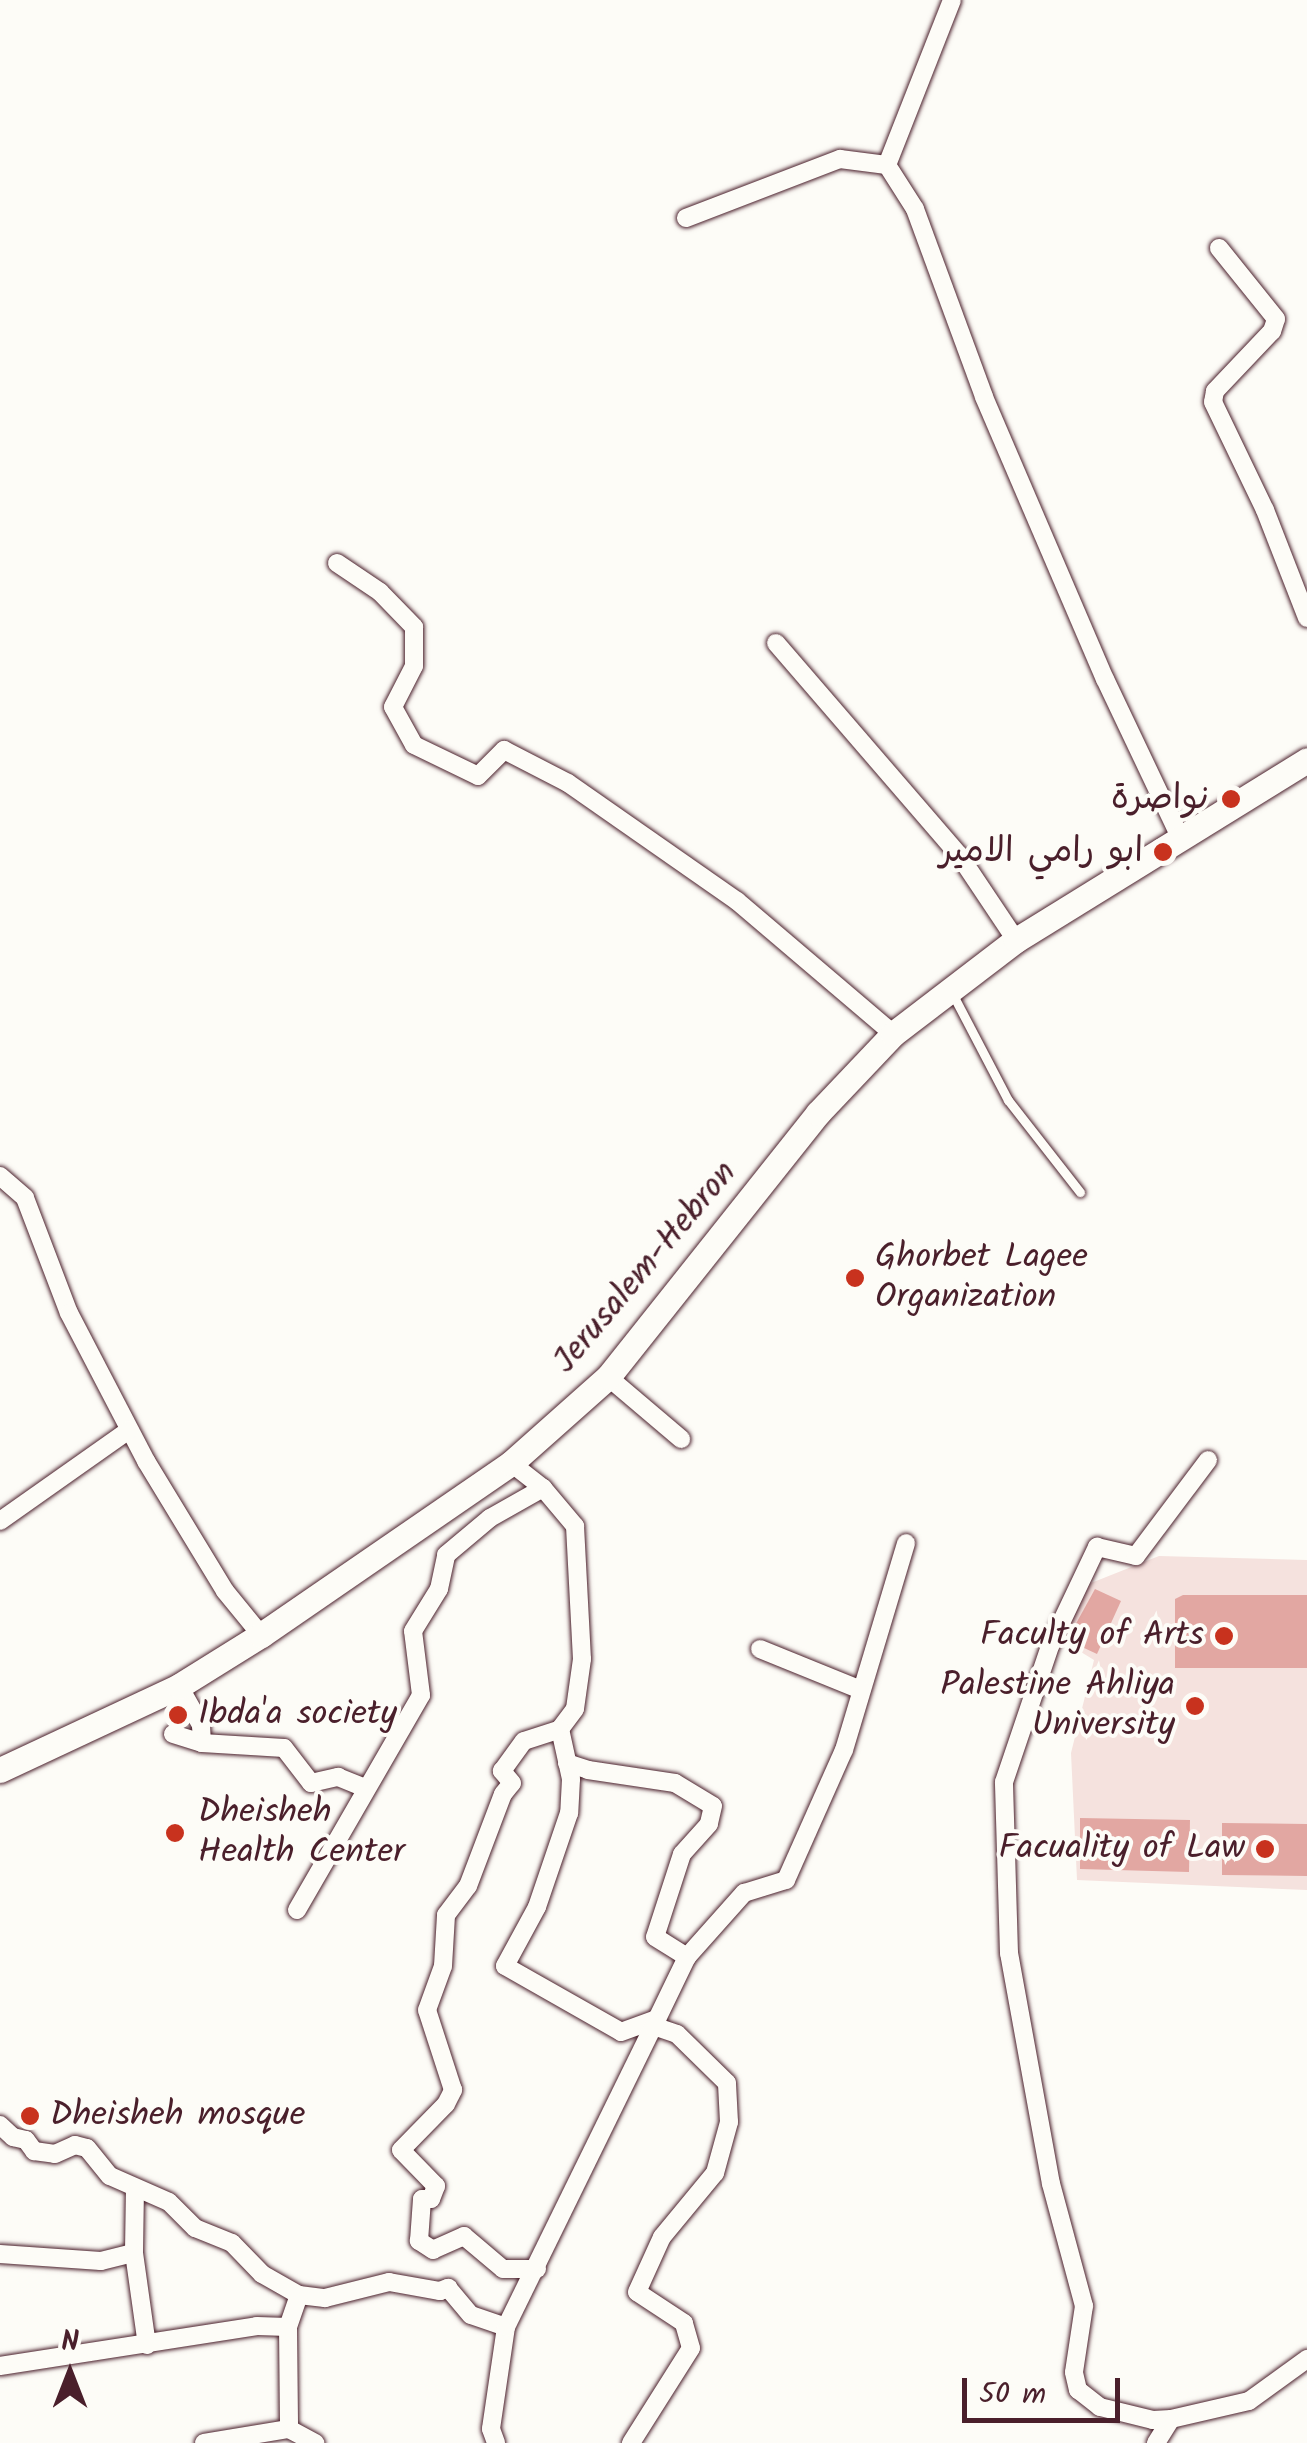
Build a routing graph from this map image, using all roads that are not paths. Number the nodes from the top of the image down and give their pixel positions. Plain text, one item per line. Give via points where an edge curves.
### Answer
1 (952, 0) edge
2 (887, 164) junction
3 (686, 218) dead end
4 (1218, 248) dead end
5 (336, 564) dead end
6 (1307, 618) edge
7 (776, 642) dead end
8 (1307, 760) edge
9 (1181, 839) junction
10 (1016, 940) junction
11 (951, 990) junction
12 (894, 1034) junction
13 (0, 1176) edge
14 (1080, 1192) dead end
15 (608, 1378) junction
16 (129, 1430) junction
17 (680, 1439) dead end
18 (1208, 1460) dead end
19 (511, 1462) junction
20 (543, 1488) junction
21 (0, 1521) edge
22 (906, 1543) dead end
23 (262, 1635) junction
24 (760, 1648) dead end
25 (179, 1686) junction
26 (861, 1690) junction
27 (560, 1730) junction
28 (174, 1734) dead end
29 (202, 1743) junction
30 (567, 1763) junction
31 (0, 1770) edge
32 (365, 1788) junction
33 (297, 1910) dead end
34 (688, 1957) junction
35 (655, 2022) junction
36 (0, 2125) edge
37 (135, 2188) junction
38 (134, 2253) junction
39 (0, 2254) edge
40 (538, 2269) junction
41 (300, 2295) junction
42 (288, 2327) junction
43 (506, 2327) junction
44 (147, 2345) junction
45 (1307, 2359) edge
46 (0, 2366) edge
47 (1171, 2419) junction
48 (289, 2429) junction
49 (204, 2443) edge
50 (315, 2443) edge
51 (496, 2443) edge
52 (631, 2443) edge
53 (1156, 2443) edge

1 - 2 street
2 - 3 street via 840,159
2 - 9 street via 915,209 984,398
4 - 6 street via 1276,319 1212,402 1265,510
5 - 12 street via 380,592 414,628 414,666 393,706 414,745 478,776 504,750 568,783 738,901
7 - 10 street via 959,855
8 - 9 main road, Jerusalem-Hebron
9 - 10 main road, Jerusalem-Hebron
10 - 11 main road, Jerusalem-Hebron
11 - 12 main road, Jerusalem-Hebron
11 - 14 lane via 1008,1100
12 - 15 main road, Jerusalem-Hebron via 818,1113
13 - 16 street via 25,1198 69,1313
15 - 17 street
15 - 19 main road, Jerusalem-Hebron
16 - 21 street
16 - 23 street via 226,1591
18 - 47 street via 1136,1556 1097,1547 1050,1646 1004,1782 1009,1954 1051,2184 1084,2306 1074,2372 1078,2390 1100,2406
19 - 20 street
19 - 23 main road, Jerusalem-Hebron
20 - 27 street via 575,1526 580,1589 575,1709
20 - 32 street via 490,1518 446,1555 439,1589 413,1631 421,1696
22 - 26 street
23 - 25 main road, Jerusalem-Hebron
24 - 26 street
25 - 29 street via 201,1725
25 - 31 main road, Jerusalem-Hebron
26 - 34 street via 844,1750 786,1880 744,1892
27 - 30 street
27 - 40 street via 524,1741 502,1771 512,1782 468,1886 446,1915 442,1966 427,2010 453,2090 400,2150 436,2186 432,2199 422,2198 419,2241 433,2250 464,2236 503,2269
28 - 29 street
29 - 32 street via 284,1748 312,1783 338,1777
30 - 34 street via 676,1783 714,1806 709,1824 682,1854 655,1938
30 - 35 street via 569,1813 536,1907 505,1966 621,2032
32 - 33 street
34 - 35 street
35 - 40 street
35 - 52 street via 677,2034 727,2084 729,2122 715,2173 662,2237 638,2292 684,2323 691,2348
36 - 37 street via 34,2151 86,2148 110,2176
37 - 38 street
37 - 41 street via 168,2202 195,2228 232,2243 262,2274
38 - 39 street via 101,2261
38 - 44 street
40 - 43 street
41 - 42 street
41 - 43 street via 324,2298 389,2282 448,2288 471,2314
42 - 44 street via 256,2326
42 - 48 street
43 - 51 street via 491,2429
44 - 46 street
45 - 47 street via 1249,2401
47 - 53 street
48 - 49 street
48 - 50 street

